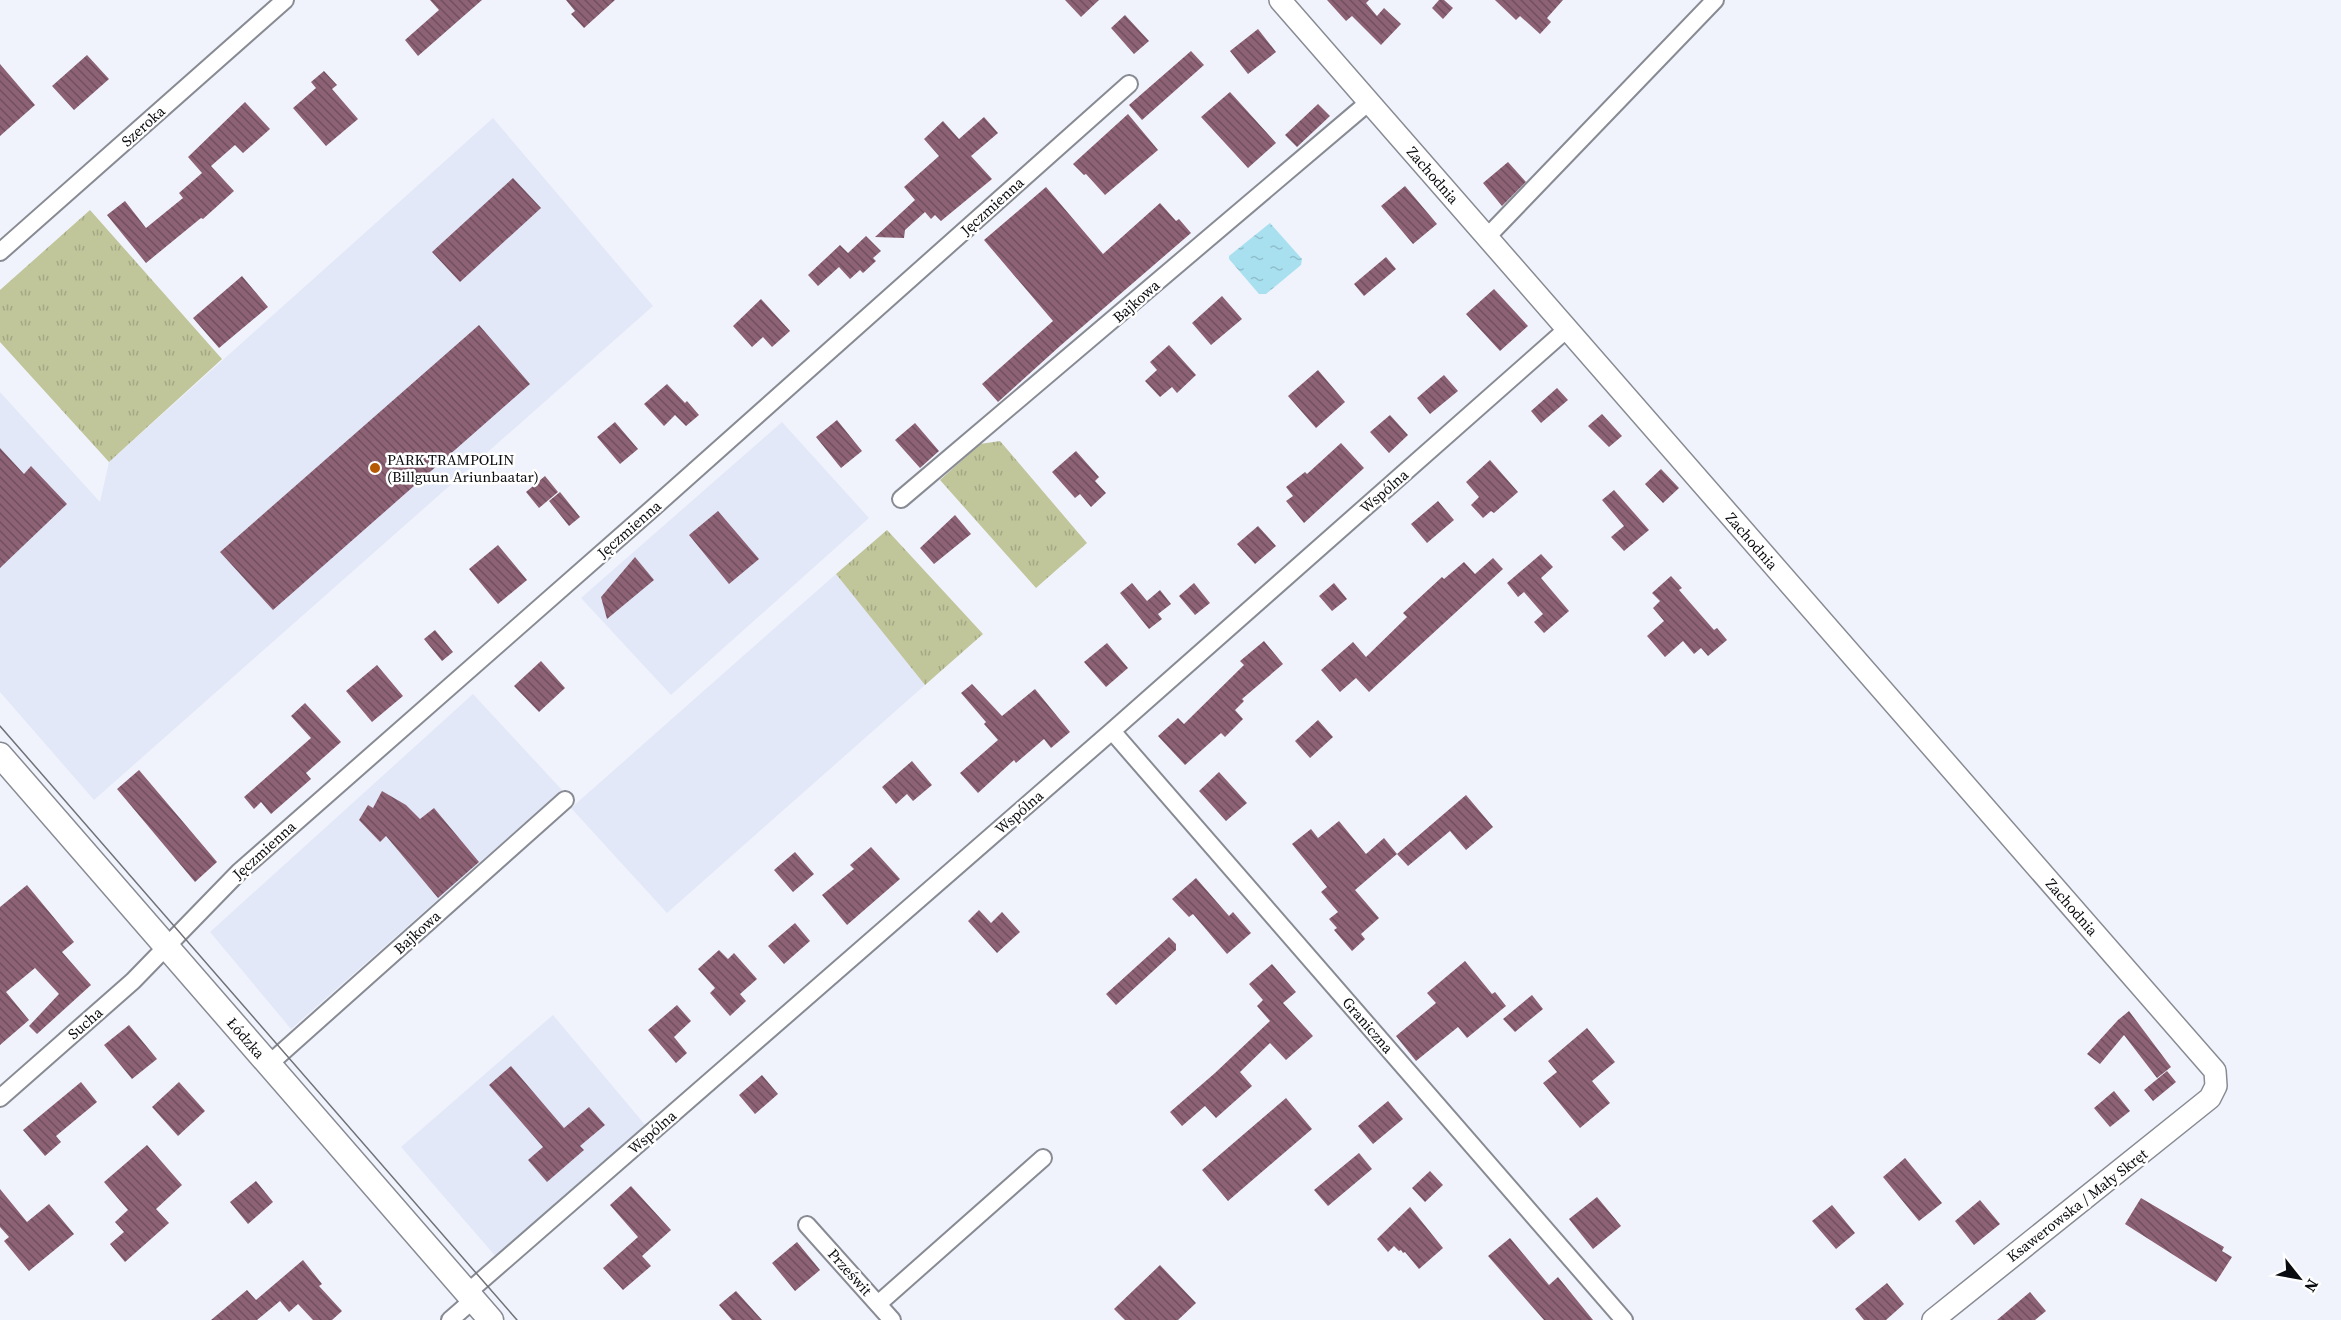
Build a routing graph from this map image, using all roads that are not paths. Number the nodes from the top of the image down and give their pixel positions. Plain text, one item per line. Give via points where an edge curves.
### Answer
1 (285, 0) edge
2 (1280, 0) edge
3 (1715, 0) edge
4 (1129, 84) dead end
5 (1369, 102) junction
6 (1487, 237) junction
7 (0, 252) edge
8 (1568, 329) junction
9 (901, 499) dead end
10 (1112, 731) junction
11 (0, 755) edge
12 (565, 800) dead end
13 (166, 946) junction
14 (268, 1064) junction
15 (2216, 1086) joint
16 (0, 1098) edge
17 (1043, 1158) dead end
18 (807, 1225) dead end
19 (470, 1296) junction
20 (878, 1304) junction
21 (450, 1320) edge
22 (491, 1320) edge
23 (892, 1320) edge
24 (1624, 1320) edge
25 (1933, 1320) edge

1 - 7 street, Szeroka
2 - 5 street, Zachodnia
3 - 6 street
4 - 13 street, Jęczmienna via 239,872
5 - 6 street, Zachodnia
5 - 9 street, Bajkowa
6 - 8 street, Zachodnia
8 - 10 street, Wspólna
8 - 15 street, Zachodnia via 2215,1071
10 - 19 street, Wspólna
10 - 24 street, Graniczna
11 - 13 main road, Łódzka
12 - 14 street, Bajkowa
13 - 14 main road, Łódzka
13 - 16 street, Sucha via 133,981
14 - 19 main road, Łódzka
15 - 25 street, Ksawerowska / Mały Skręt via 2210,1098
17 - 20 street
18 - 20 street, Prześwit
19 - 21 street, Wspólna
19 - 22 main road, Łódzka
20 - 23 street, Prześwit

